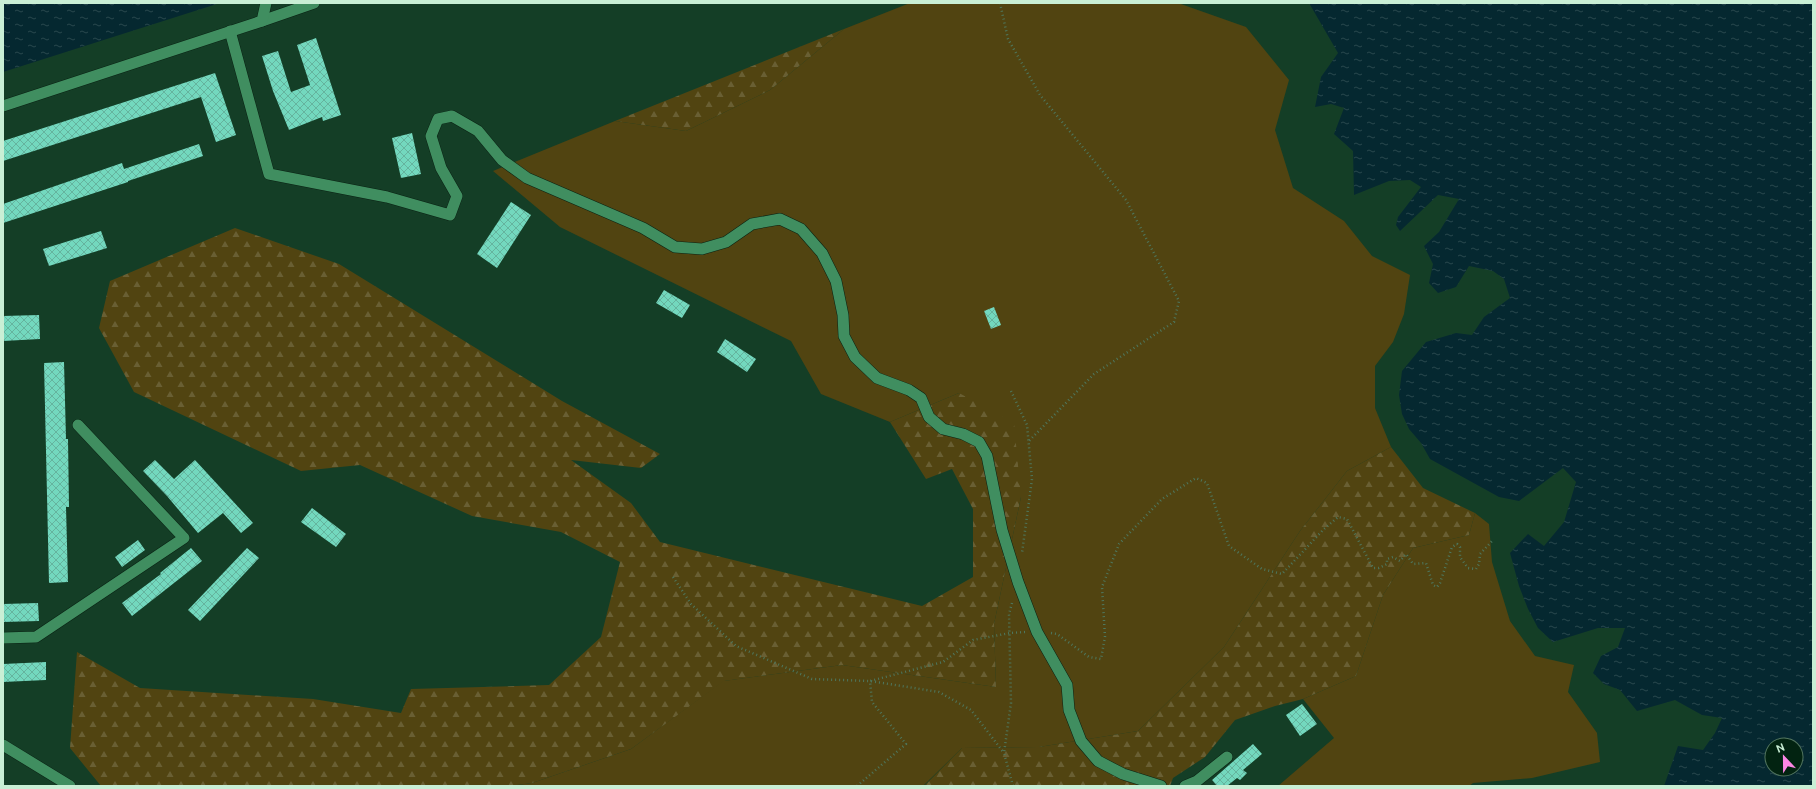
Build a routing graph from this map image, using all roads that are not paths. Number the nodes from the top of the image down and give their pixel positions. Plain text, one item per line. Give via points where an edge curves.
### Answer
1 (266, 3) edge
2 (314, 3) edge
3 (262, 21) junction
4 (230, 32) junction
5 (3, 106) edge
6 (78, 425) dead end
7 (3, 638) edge
8 (3, 745) edge
9 (1227, 757) dead end
10 (70, 786) edge
11 (1161, 786) edge
12 (1185, 786) edge

1 - 3 street
2 - 3 street
3 - 4 street
4 - 5 street
4 - 11 street via 269,174 387,197 450,216 457,196 441,168 431,136 438,120 452,116 478,131 502,160 527,178 643,228 675,247 702,249 726,242 752,224 780,219 801,229 822,253 836,281 843,315 844,336 855,357 877,378 909,390 921,398 929,417 943,429 963,434 978,442 987,456 1002,530 1018,582 1037,632 1066,685 1070,710 1081,741 1098,761 1123,774
6 - 7 street via 184,538 36,637
8 - 10 street
9 - 12 street via 1197,781

